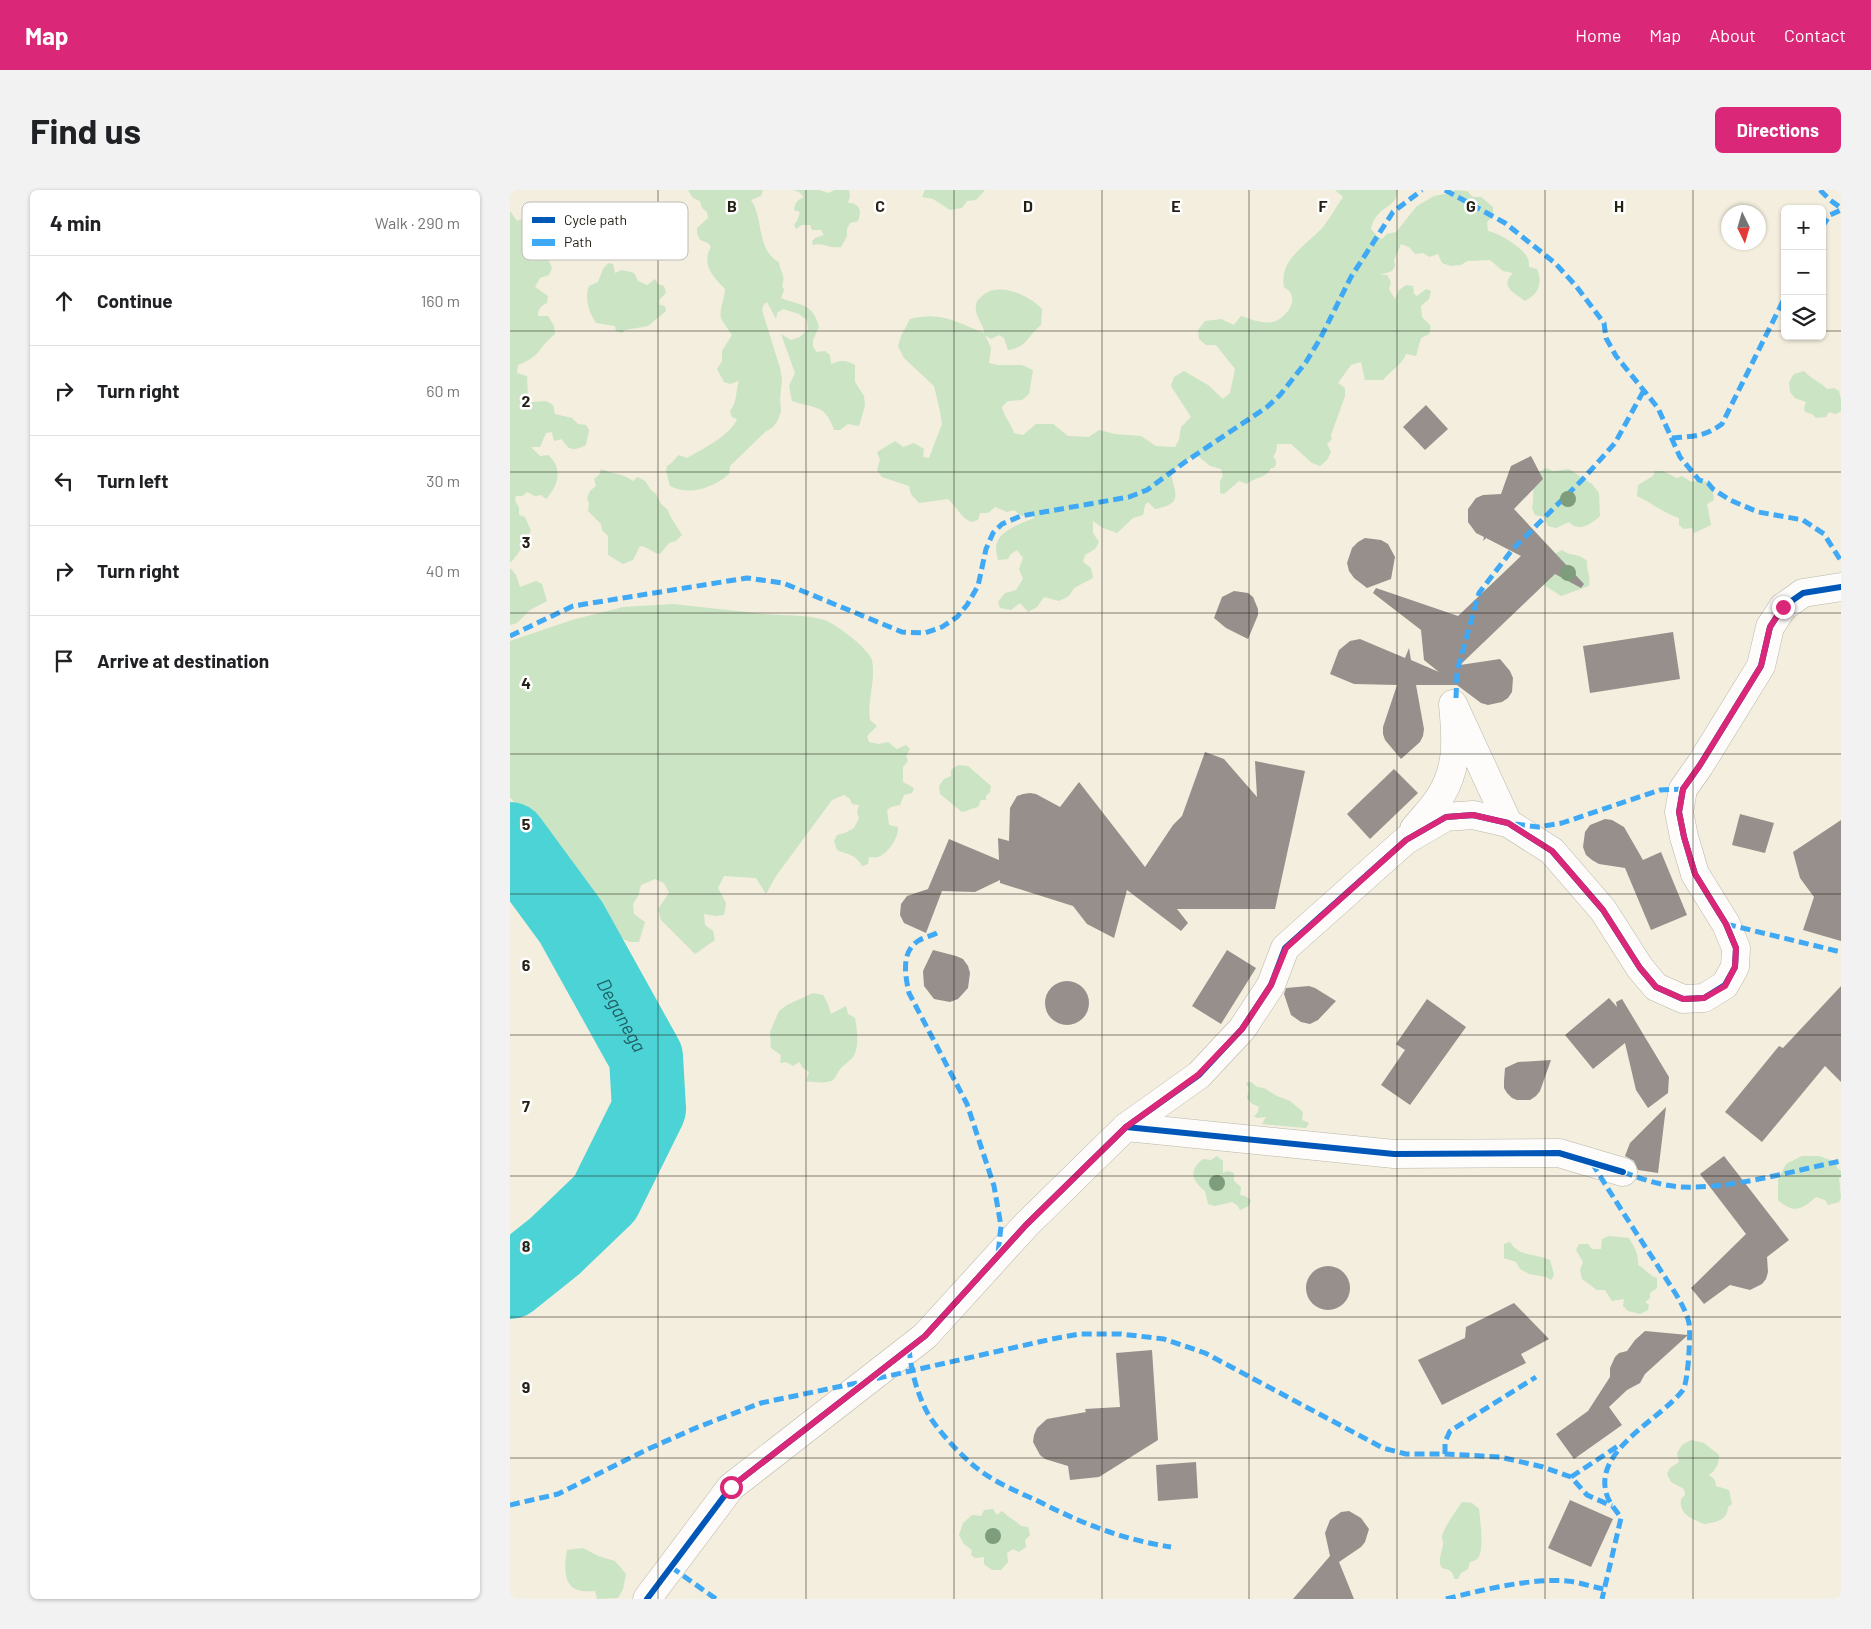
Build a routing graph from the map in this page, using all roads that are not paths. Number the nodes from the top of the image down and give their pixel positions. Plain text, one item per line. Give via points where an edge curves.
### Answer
1 (1841, 587) edge
2 (1508, 823) junction
3 (1406, 840) junction
4 (1126, 1127) junction
5 (1623, 1172) dead end
6 (647, 1599) edge

1 - 2 street via 1803,593 1783,607 1770,627 1761,666 1683,789 1679,812 1695,874 1726,924 1736,948 1735,967 1725,986 1704,998 1683,999 1656,987 1603,910 1552,851
2 - 3 street via 1473,815 1446,817
2 - 3 street via 1453,704 1456,744 1452,767 1442,795
3 - 4 street via 1286,948 1271,985 1242,1029 1198,1075
4 - 5 street via 1394,1154 1559,1153
4 - 6 street via 1026,1225 925,1336 731,1487

